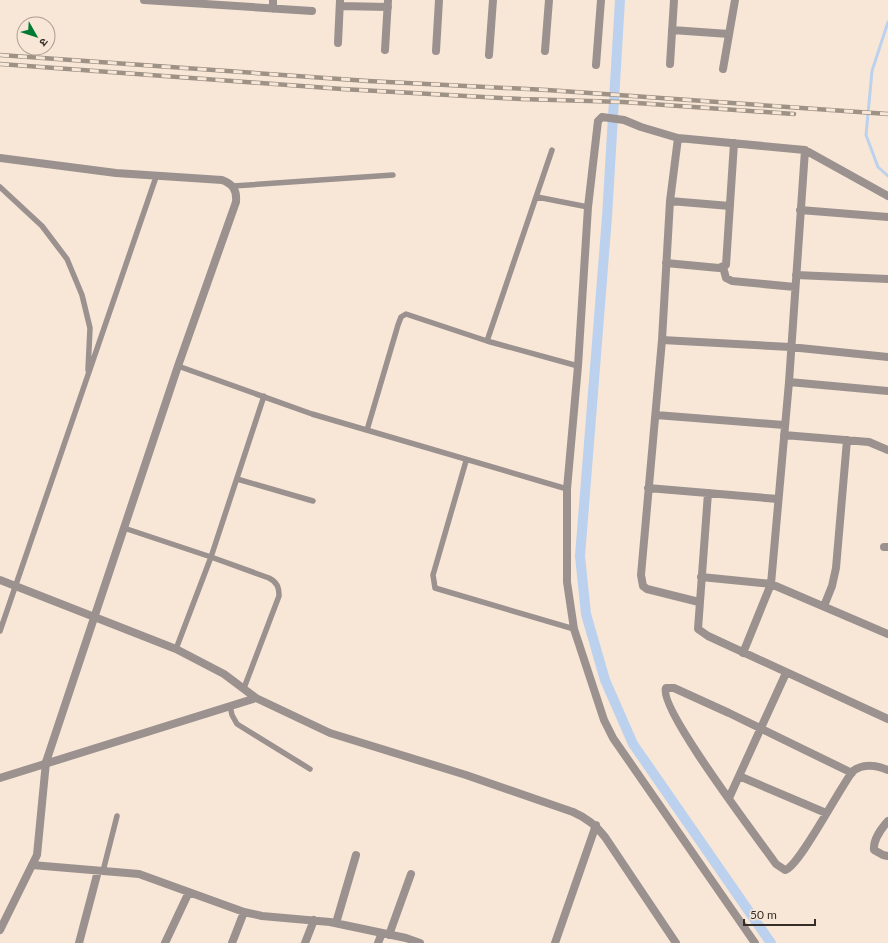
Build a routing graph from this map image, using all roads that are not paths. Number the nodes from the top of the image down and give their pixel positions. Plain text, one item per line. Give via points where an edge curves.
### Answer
1 (144, 0) edge
2 (273, 0) edge
3 (439, 0) edge
4 (493, 0) edge
5 (549, 0) edge
6 (601, 0) edge
7 (674, 0) edge
8 (735, 0) edge
9 (340, 3) edge
10 (388, 4) edge
11 (273, 9) junction
12 (312, 12) dead end
13 (672, 30) junction
14 (729, 34) junction
15 (338, 43) dead end
16 (385, 50) dead end
17 (436, 51) dead end
18 (545, 51) dead end
19 (489, 55) dead end
20 (670, 64) dead end
21 (596, 65) dead end
22 (723, 69) dead end
23 (678, 138) junction
24 (734, 143) junction
25 (552, 150) dead end
26 (805, 150) junction
27 (0, 158) edge
28 (393, 175) dead end
29 (156, 177) junction
30 (233, 186) junction
31 (0, 187) edge
32 (888, 196) edge
33 (537, 197) junction
34 (670, 201) junction
35 (730, 206) junction
36 (588, 207) junction
37 (800, 210) junction
38 (888, 217) edge
39 (666, 263) junction
40 (723, 267) junction
41 (796, 275) junction
42 (888, 279) edge
43 (795, 287) junction
44 (662, 340) junction
45 (488, 341) junction
46 (790, 347) junction
47 (888, 357) edge
48 (178, 366) junction
49 (578, 366) junction
50 (88, 377) junction
51 (788, 382) junction
52 (888, 391) edge
53 (264, 396) junction
54 (656, 415) junction
55 (784, 425) junction
56 (367, 430) junction
57 (784, 435) junction
58 (847, 440) junction
59 (888, 449) edge
60 (466, 461) junction
61 (237, 479) junction
62 (648, 488) junction
63 (567, 489) junction
64 (708, 493) junction
65 (778, 499) junction
66 (313, 501) dead end
67 (124, 528) junction
68 (211, 556) junction
69 (701, 577) junction
70 (0, 580) edge
71 (771, 584) junction
72 (16, 586) junction
73 (699, 602) junction
74 (824, 606) junction
75 (93, 616) junction
76 (574, 629) junction
77 (0, 631) edge
78 (888, 634) edge
79 (176, 649) junction
80 (743, 653) junction
81 (786, 673) junction
82 (244, 688) junction
83 (256, 698) junction
84 (230, 706) junction
85 (888, 719) edge
86 (761, 728) junction
87 (46, 762) junction
88 (310, 769) dead end
89 (888, 770) edge
90 (852, 773) junction
91 (739, 776) junction
92 (0, 778) edge
93 (729, 798) junction
94 (826, 813) junction
95 (117, 816) dead end
96 (888, 821) edge
97 (596, 825) junction
98 (356, 855) dead end
99 (888, 856) edge
100 (32, 865) junction
101 (100, 871) junction
102 (411, 874) dead end
103 (189, 892) junction
104 (244, 912) junction
105 (314, 920) junction
106 (336, 923) junction
107 (0, 930) edge
108 (385, 934) junction
109 (79, 943) edge
110 (165, 943) edge
111 (232, 943) edge
112 (304, 943) edge
113 (378, 943) edge
114 (420, 943) edge
115 (554, 943) edge
116 (676, 943) edge
117 (755, 943) edge

1 - 11 street
2 - 11 street
3 - 17 street
4 - 19 street
5 - 18 street
6 - 21 street
7 - 13 street
8 - 14 street
9 - 10 street
9 - 15 street
10 - 16 street
11 - 12 street
13 - 14 street
13 - 20 street
14 - 22 street
23 - 24 street
23 - 34 street
23 - 36 street via 624,120 599,118
24 - 26 street
24 - 35 street
25 - 33 lane
26 - 32 street
26 - 37 street
27 - 29 street
28 - 30 lane
29 - 30 street via 222,180
29 - 50 lane
30 - 48 street via 237,193 236,202
31 - 50 lane via 42,226 67,259 82,295 90,328
33 - 36 lane
33 - 45 lane
34 - 35 street
34 - 39 street
35 - 40 street via 728,261
36 - 49 street
37 - 38 street
37 - 41 street
39 - 40 street
39 - 44 street
40 - 43 street via 724,276 729,281
41 - 42 street
41 - 43 street
43 - 46 street
44 - 46 street
44 - 54 street
45 - 49 lane
45 - 56 lane via 412,315 406,314 401,317
46 - 47 street
46 - 51 street
48 - 53 lane
48 - 67 street
49 - 63 street
50 - 72 lane
51 - 52 street
51 - 55 street
53 - 56 lane via 312,414
53 - 61 lane
54 - 55 street
54 - 62 street
55 - 57 street
56 - 60 lane
57 - 58 street
57 - 65 street
58 - 59 street via 869,442
58 - 74 street via 836,568
60 - 63 lane
60 - 76 lane via 433,575 435,588
61 - 66 lane
61 - 68 lane
62 - 64 street
62 - 73 street via 641,576 643,586
63 - 76 street via 567,582
64 - 65 street
64 - 69 street
65 - 71 street
67 - 68 lane
67 - 75 street
68 - 79 lane
68 - 82 lane via 270,578 276,582 279,589 279,596
69 - 71 street
69 - 73 street
70 - 72 street
71 - 74 street
71 - 80 street
72 - 75 street
72 - 77 lane
73 - 80 street via 698,624 701,632
74 - 78 street
75 - 79 street
75 - 87 street
76 - 117 street via 604,720 613,738
79 - 82 street via 224,674
80 - 81 street
81 - 85 street
81 - 86 street
82 - 83 street
83 - 84 street
83 - 97 street via 342,737 466,774 573,812
84 - 87 street
84 - 88 lane via 237,724
86 - 90 street
86 - 91 street
86 - 93 street via 674,688 664,690 675,717
87 - 92 street
87 - 100 street via 37,855
89 - 90 street via 867,766 859,767
90 - 94 street
91 - 93 street
91 - 94 street
93 - 94 street via 776,864 785,870 792,866
95 - 101 lane
96 - 99 street via 874,844 877,853
97 - 115 street
97 - 116 street
98 - 106 street
100 - 101 street
100 - 107 street
101 - 103 street via 139,874
101 - 109 street
102 - 108 street
103 - 104 street
103 - 110 street
104 - 105 street
104 - 111 street
105 - 106 street
105 - 112 street
106 - 108 street
108 - 113 street
108 - 114 street

